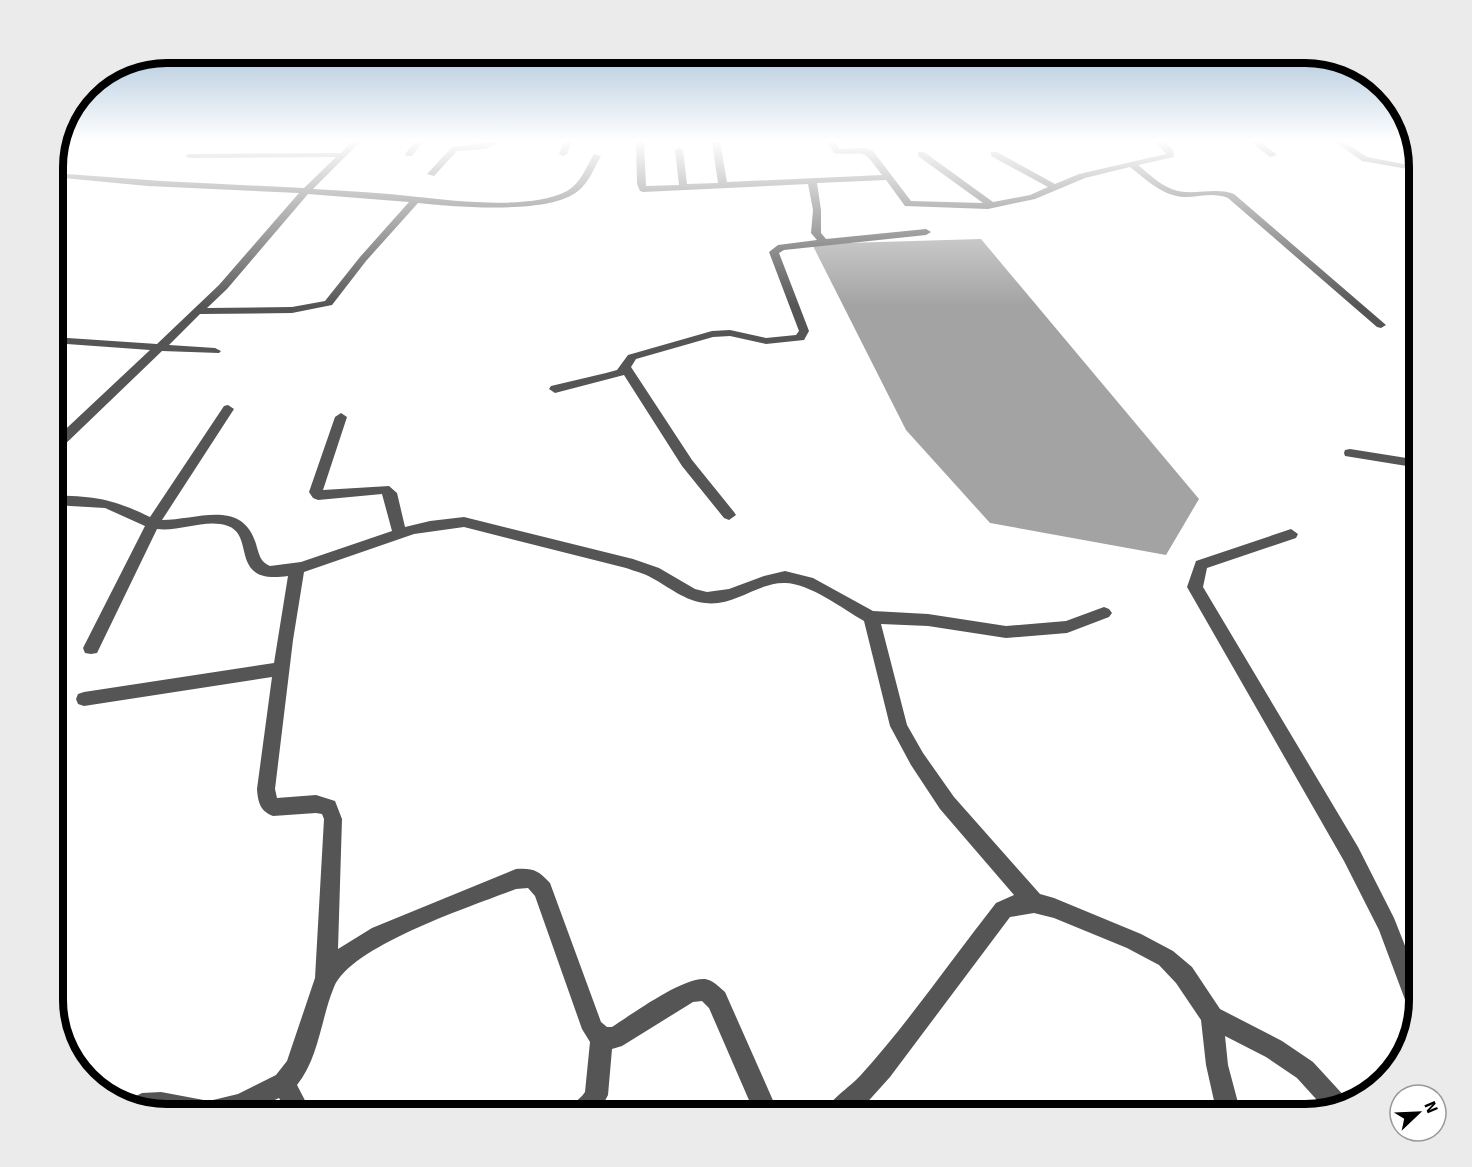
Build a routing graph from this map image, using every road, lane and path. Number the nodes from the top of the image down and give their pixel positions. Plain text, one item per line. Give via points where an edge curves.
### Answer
1 (301, 196) edge
2 (382, 196) edge
3 (558, 196) edge
4 (815, 196) edge
5 (902, 196) edge
6 (979, 196) edge
7 (1030, 196) edge
8 (1232, 196) edge
9 (417, 199) junction
10 (991, 205) junction
11 (926, 232) dead end
12 (824, 242) junction
13 (198, 311) junction
14 (1381, 325) dead end
15 (63, 341) edge
16 (160, 347) junction
17 (215, 351) dead end
18 (626, 368) junction
19 (555, 388) dead end
20 (228, 409) dead end
21 (341, 417) dead end
22 (63, 439) edge
23 (1350, 453) dead end
24 (1409, 462) edge
25 (63, 501) edge
26 (729, 515) dead end
27 (153, 523) junction
28 (400, 534) junction
29 (1291, 534) dead end
30 (297, 569) junction
31 (1104, 613) dead end
32 (871, 616) junction
33 (91, 648) dead end
34 (281, 669) junction
35 (84, 699) dead end
36 (1034, 903) junction
37 (326, 978) junction
38 (1409, 982) edge
39 (1212, 1017) junction
40 (602, 1038) junction
41 (284, 1083) junction
42 (1332, 1100) edge
43 (243, 1104) edge
44 (295, 1104) edge
45 (591, 1104) edge
46 (763, 1104) edge
47 (849, 1104) edge
48 (1227, 1104) edge

1 - 13 street
2 - 9 street
3 - 9 street via 500,203
4 - 12 street via 816,233
5 - 10 street via 908,204
6 - 10 street
7 - 10 street
8 - 14 street
9 - 13 street via 328,303 284,310
11 - 12 street
12 - 18 street via 781,247 774,252 804,331 800,338 766,341 730,333 712,334 632,357
13 - 16 street
15 - 16 street
16 - 17 street
16 - 22 street
18 - 19 street via 610,376
18 - 26 street via 664,432
20 - 27 street
21 - 28 street via 316,492 318,495 384,489 390,493
23 - 24 street
25 - 27 street via 111,504
27 - 30 street via 207,519 237,524 244,531 256,565 266,571
27 - 33 street
28 - 30 street
28 - 32 street via 437,524 464,522 628,563 707,598 730,595 785,577 808,582
29 - 38 street via 1201,565 1195,587 1351,855 1387,925
30 - 34 street
31 - 32 street via 1067,627 1006,632
32 - 36 street via 899,726 917,759 947,803
34 - 35 street
34 - 37 street via 267,801 273,807 328,807 333,819
36 - 39 street via 1134,941 1166,958 1184,975
36 - 47 street via 1002,910 882,1069
37 - 40 street via 346,956 380,935 516,879 532,878 543,890 593,1029
37 - 41 street via 296,1068
39 - 42 street via 1305,1070
39 - 48 street
40 - 45 street via 596,1095
40 - 46 street via 614,1038 690,992 706,990 717,1000
41 - 43 street
41 - 44 street

